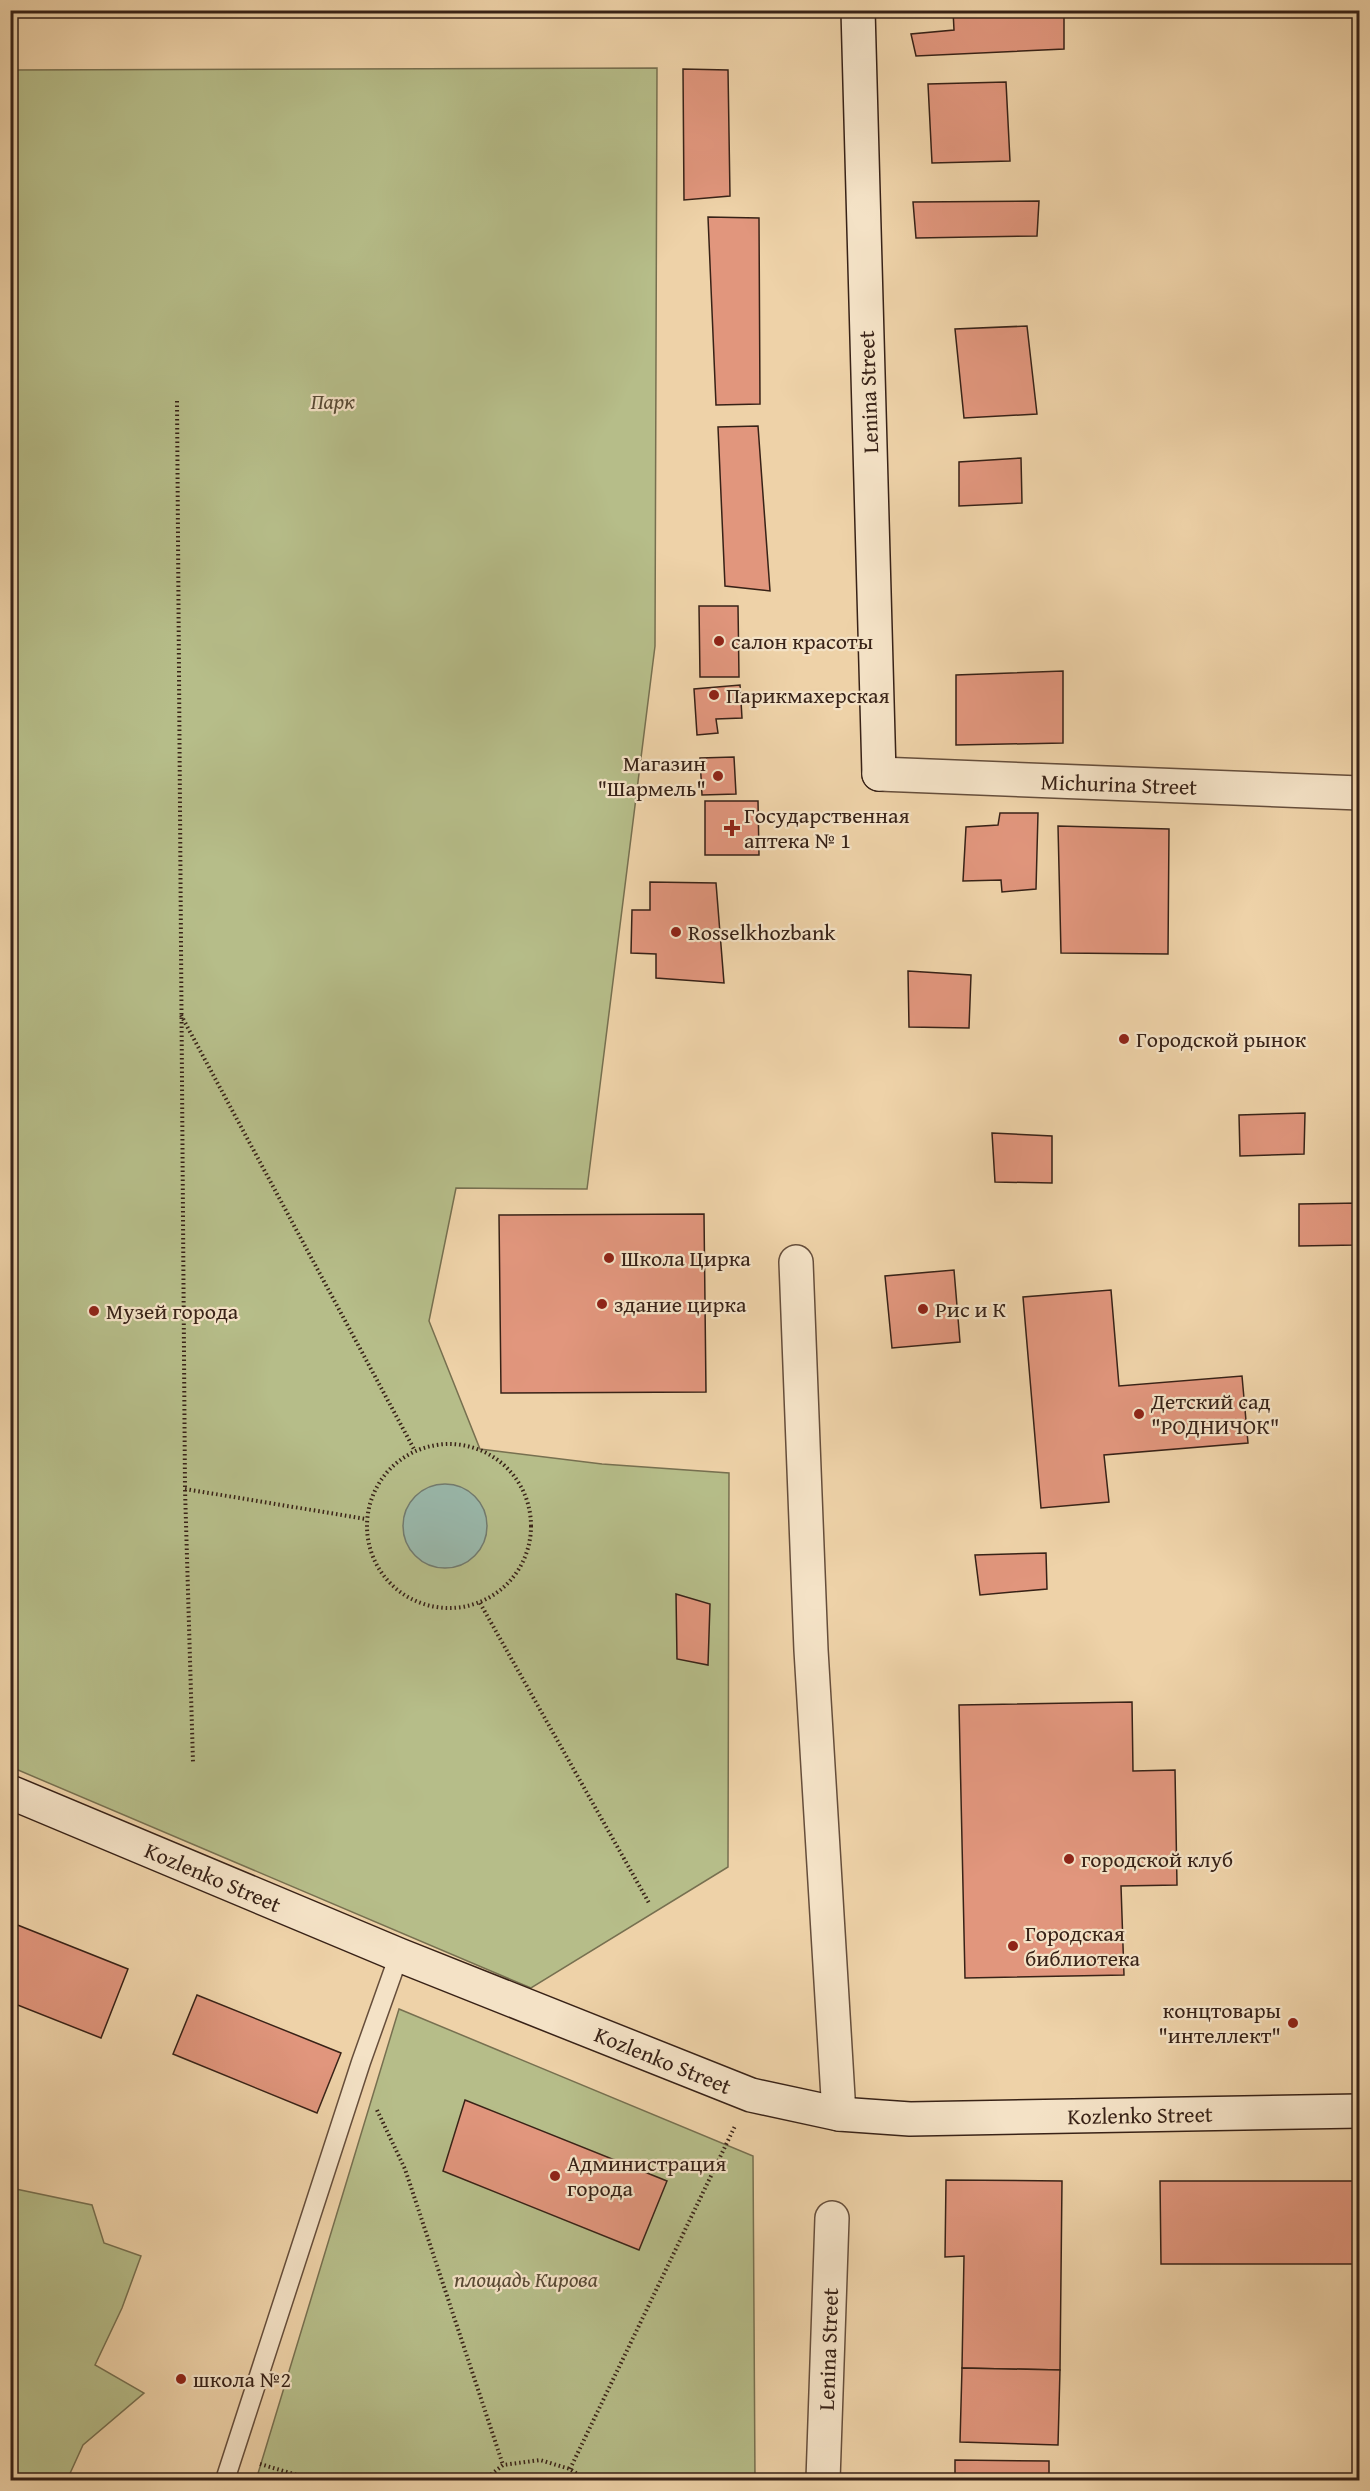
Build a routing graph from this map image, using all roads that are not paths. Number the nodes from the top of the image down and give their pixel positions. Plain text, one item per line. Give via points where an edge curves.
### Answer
1 (858, 10) edge
2 (879, 774) joint
3 (1359, 793) edge
4 (796, 1262) dead end
5 (10, 1792) edge
6 (399, 1955) junction
7 (1359, 2110) edge
8 (839, 2114) junction
9 (832, 2218) dead end
10 (225, 2481) edge
11 (823, 2481) edge

1 - 2 street, Lenina Street
2 - 3 street, Michurina Street
4 - 8 street via 812,1650
5 - 6 street, Kozlenko Street
6 - 8 street, Kozlenko Street via 751,2095
6 - 10 lane
7 - 8 street, Kozlenko Street via 910,2119
9 - 11 street, Lenina Street

